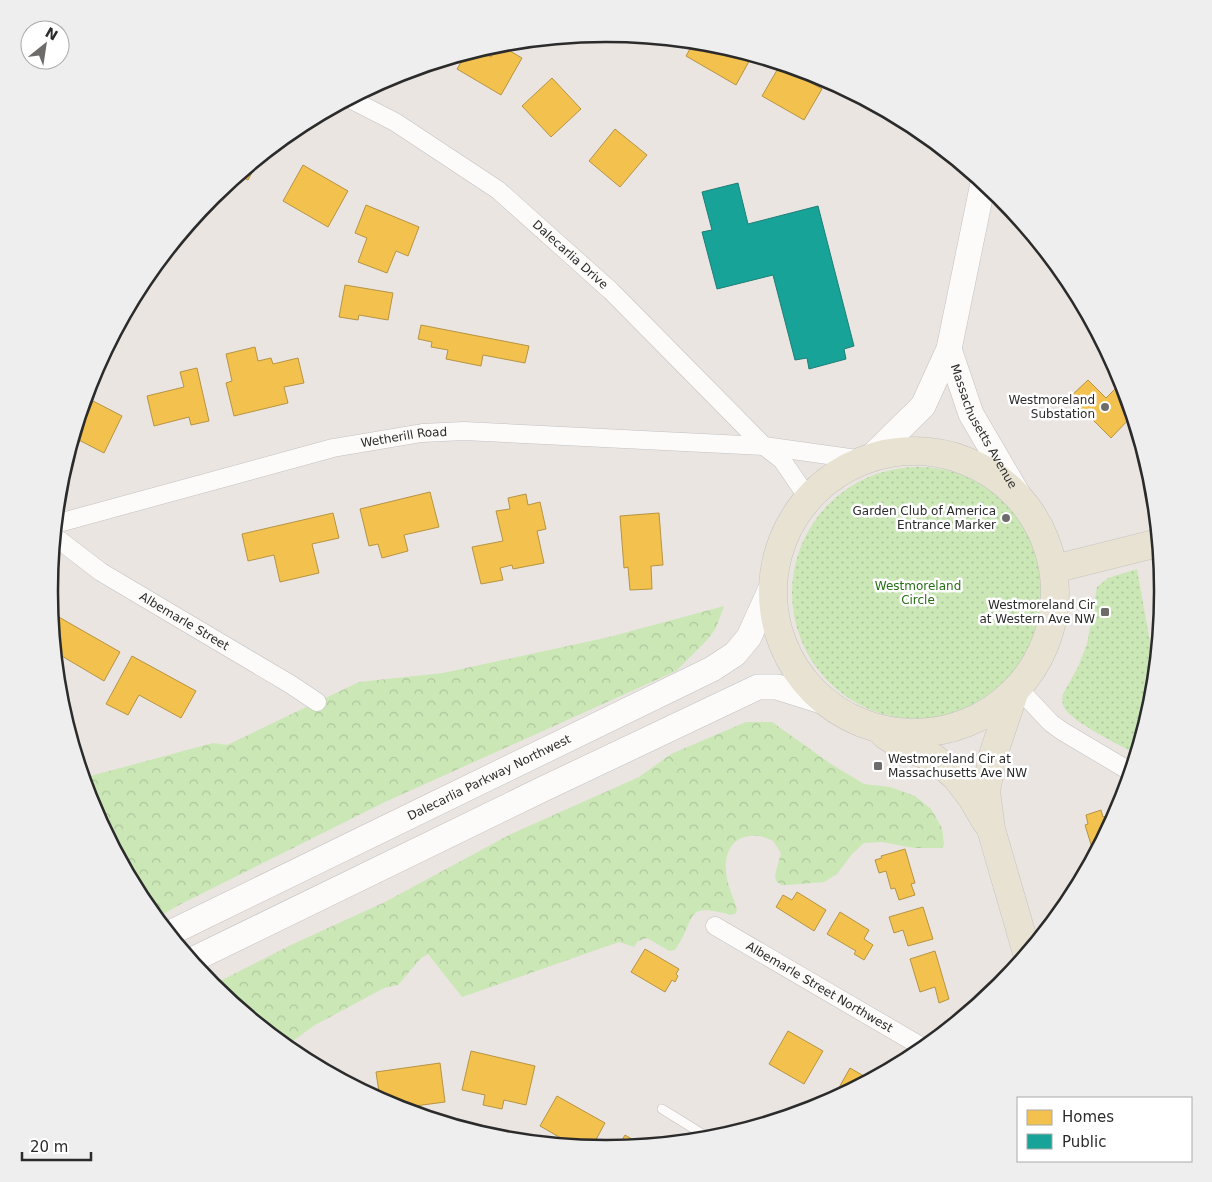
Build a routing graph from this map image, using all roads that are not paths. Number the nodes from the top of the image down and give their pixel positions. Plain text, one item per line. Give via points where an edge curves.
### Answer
1 (357, 102) edge
2 (981, 191) edge
3 (950, 348) junction
4 (764, 446) junction
5 (868, 458) junction
6 (808, 498) junction
7 (1023, 503) junction
8 (62, 522) edge
9 (60, 541) edge
10 (1152, 544) edge
11 (1054, 569) junction
12 (773, 584) junction
13 (1016, 691) junction
14 (317, 702) dead end
15 (825, 702) junction
16 (872, 727) junction
17 (1125, 768) edge
18 (991, 829) junction
19 (715, 926) dead end
20 (176, 931) edge
21 (1025, 945) edge
22 (198, 957) edge
23 (916, 1043) edge
24 (662, 1109) dead end
25 (698, 1131) edge

1 - 4 street, Dalecarlia Drive via 395,122 498,190 612,291
2 - 3 main road, Massachusetts Avenue
3 - 5 main road, Massachusetts Avenue via 923,406
3 - 7 main road, Massachusetts Avenue via 971,414
4 - 5 street
4 - 6 street, Dalecarlia Drive via 782,460
4 - 8 street, Wetherill Road via 464,431 422,433 333,448
5 - 6 main road via 833,476
5 - 7 main road via 905,451 940,453 978,466 1002,482
6 - 12 main road via 779,547 774,561
7 - 11 main road via 1041,532
9 - 14 street, Albemarle Street via 101,572
10 - 11 main road
11 - 13 main road via 1055,599 1049,636 1033,669
12 - 15 main road via 775,620 786,651 800,675
12 - 20 main road, Dalecarlia Parkway Northwest via 749,637 735,654 712,669
13 - 16 main road via 983,716 945,730 916,733
13 - 17 street via 1062,731
13 - 18 main road via 993,755 986,791
15 - 16 main road
15 - 22 main road via 777,687 758,687
16 - 18 main road via 902,746 934,758 956,778
18 - 21 main road
19 - 23 street, Albemarle Street Northwest
24 - 25 lane

